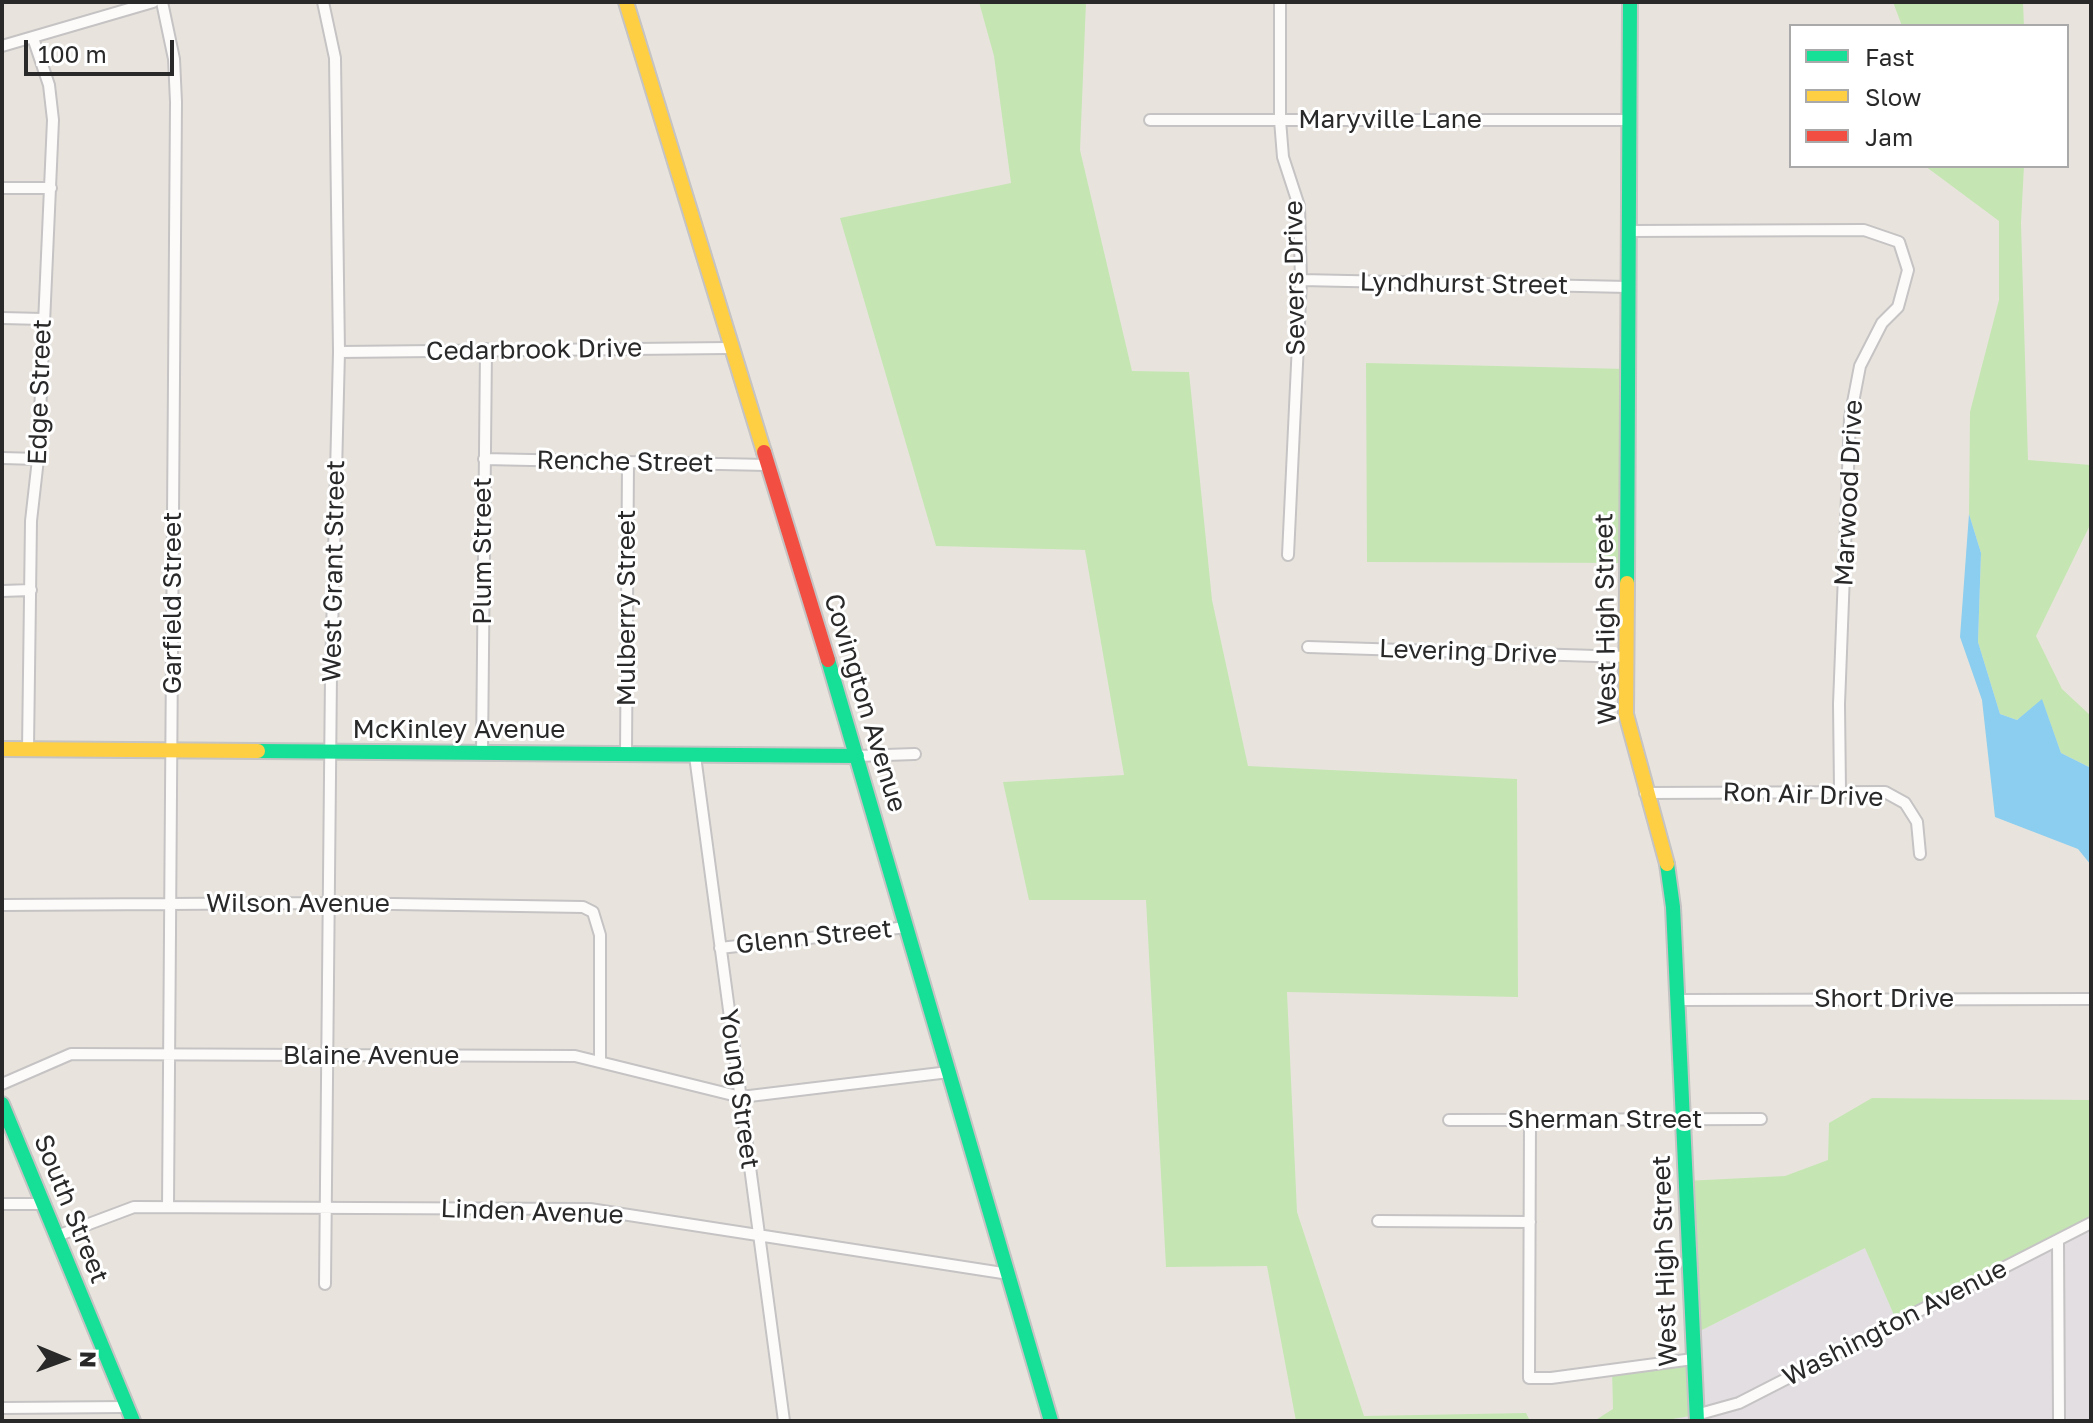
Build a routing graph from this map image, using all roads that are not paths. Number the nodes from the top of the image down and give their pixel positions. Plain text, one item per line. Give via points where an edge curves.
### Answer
1 (153, 2) edge
2 (162, 2) edge
3 (323, 2) edge
4 (626, 2) edge
5 (1280, 2) edge
6 (1630, 2) edge
7 (33, 38) junction
8 (2, 46) edge
9 (1150, 120) dead end
10 (1280, 120) junction
11 (1630, 120) junction
12 (2, 188) edge
13 (51, 188) junction
14 (1629, 231) junction
15 (1301, 280) junction
16 (1628, 287) junction
17 (2, 318) edge
18 (43, 319) junction
19 (729, 348) junction
20 (486, 349) junction
21 (339, 352) junction
22 (2, 458) edge
23 (38, 459) junction
24 (484, 459) junction
25 (628, 462) junction
26 (767, 465) junction
27 (1288, 555) dead end
28 (31, 590) junction
29 (2, 591) edge
30 (1308, 647) dead end
31 (1628, 657) junction
32 (2, 749) edge
33 (28, 749) junction
34 (172, 753) junction
35 (482, 753) junction
36 (330, 754) junction
37 (626, 754) junction
38 (915, 754) dead end
39 (695, 756) junction
40 (857, 756) junction
41 (1840, 791) junction
42 (1645, 793) junction
43 (1920, 854) dead end
44 (330, 903) junction
45 (170, 904) junction
46 (2, 905) edge
47 (907, 927) junction
48 (720, 948) junction
49 (2091, 999) edge
50 (1678, 1000) junction
51 (167, 1056) junction
52 (329, 1056) junction
53 (600, 1061) junction
54 (949, 1072) junction
55 (2, 1084) edge
56 (741, 1097) junction
57 (2, 1104) edge
58 (1530, 1119) junction
59 (1761, 1119) dead end
60 (1449, 1120) dead end
61 (1683, 1122) junction
62 (2, 1204) edge
63 (43, 1204) junction
64 (168, 1206) junction
65 (328, 1207) junction
66 (1378, 1221) dead end
67 (1530, 1222) junction
68 (2091, 1223) edge
69 (759, 1234) junction
70 (57, 1236) junction
71 (2058, 1241) junction
72 (1009, 1274) junction
73 (325, 1284) dead end
74 (1693, 1359) junction
75 (2, 1408) edge
76 (130, 1414) edge
77 (1697, 1418) edge
78 (784, 1421) edge
79 (1051, 1421) edge
80 (2059, 1421) edge

1 - 7 street
2 - 34 street, Garfield Street via 176,102
3 - 21 street, West Grant Street via 335,58
4 - 19 street, Covington Avenue
5 - 10 street, Severs Drive
6 - 11 street, West High Street
7 - 8 street
7 - 13 street, Edge Street via 49,85
9 - 10 street, Maryville Lane
10 - 11 street, Maryville Lane
10 - 15 street, Severs Drive via 1283,157 1299,206
11 - 14 street, West High Street
12 - 13 street
13 - 18 street, Edge Street
14 - 16 street, West High Street
14 - 41 street, Marwood Drive via 1864,230 1899,242 1908,270 1898,307 1882,323 1860,366 1850,418
15 - 16 street, Lyndhurst Street
15 - 27 street, Severs Drive
16 - 31 street, West High Street
17 - 18 street
18 - 23 street, Edge Street
19 - 20 street, Cedarbrook Drive
19 - 26 street, Covington Avenue
20 - 21 street, Cedarbrook Drive
20 - 24 street, Plum Street
21 - 36 street, West Grant Street
22 - 23 street
23 - 28 street, Edge Street
24 - 25 street, Renche Street
24 - 35 street, Plum Street
25 - 26 street, Renche Street
25 - 37 street, Mulberry Street
26 - 40 street, Covington Avenue
28 - 29 street
28 - 33 street, Edge Street
30 - 31 street, Levering Drive
31 - 42 street, West High Street via 1626,714
32 - 33 street, McKinley Avenue
33 - 34 street, McKinley Avenue
34 - 36 street, McKinley Avenue
34 - 45 street, Garfield Street
35 - 36 street, McKinley Avenue
35 - 37 street, McKinley Avenue
36 - 44 street, West Grant Street
37 - 39 street, McKinley Avenue
38 - 40 street, McKinley Avenue
39 - 40 street, McKinley Avenue
39 - 48 street, Young Street
40 - 47 street, Covington Avenue
41 - 42 street, Ron Air Drive
41 - 43 street, Ron Air Drive via 1885,792 1905,803 1917,822
42 - 50 street, West High Street via 1667,861
44 - 45 street, Wilson Avenue
44 - 52 street, West Grant Street
44 - 53 street, Wilson Avenue via 570,905 593,912 600,935
45 - 46 street, Wilson Avenue
45 - 51 street, Garfield Street
47 - 48 street, Glenn Street
47 - 54 street, Covington Avenue
48 - 56 street, Young Street
49 - 50 street, Short Drive
50 - 61 street, West High Street
51 - 52 street, Blaine Avenue
51 - 55 street, Blaine Avenue via 71,1054
51 - 64 street, Garfield Street
52 - 53 street, Blaine Avenue via 575,1056
52 - 65 street, West Grant Street
53 - 56 street, Blaine Avenue
54 - 56 street
54 - 72 street, Covington Avenue
56 - 69 street, Young Street
57 - 63 street, South Street
58 - 60 street, Sherman Street
58 - 61 street, Sherman Street
58 - 67 street
59 - 61 street, Sherman Street
61 - 74 street, West High Street
62 - 63 street
63 - 70 street, South Street
64 - 65 street, Linden Avenue
64 - 70 street, Linden Avenue via 134,1207
65 - 69 street, Linden Avenue via 590,1209
65 - 73 street, West Grant Street
66 - 67 street
67 - 74 street via 1529,1378
68 - 71 street, Washington Avenue
69 - 72 street, Linden Avenue
69 - 78 street, Young Street
70 - 76 street, South Street
71 - 77 street, Washington Avenue via 1739,1403
71 - 80 street
72 - 79 street, Covington Avenue
74 - 77 street, West High Street
75 - 76 street

